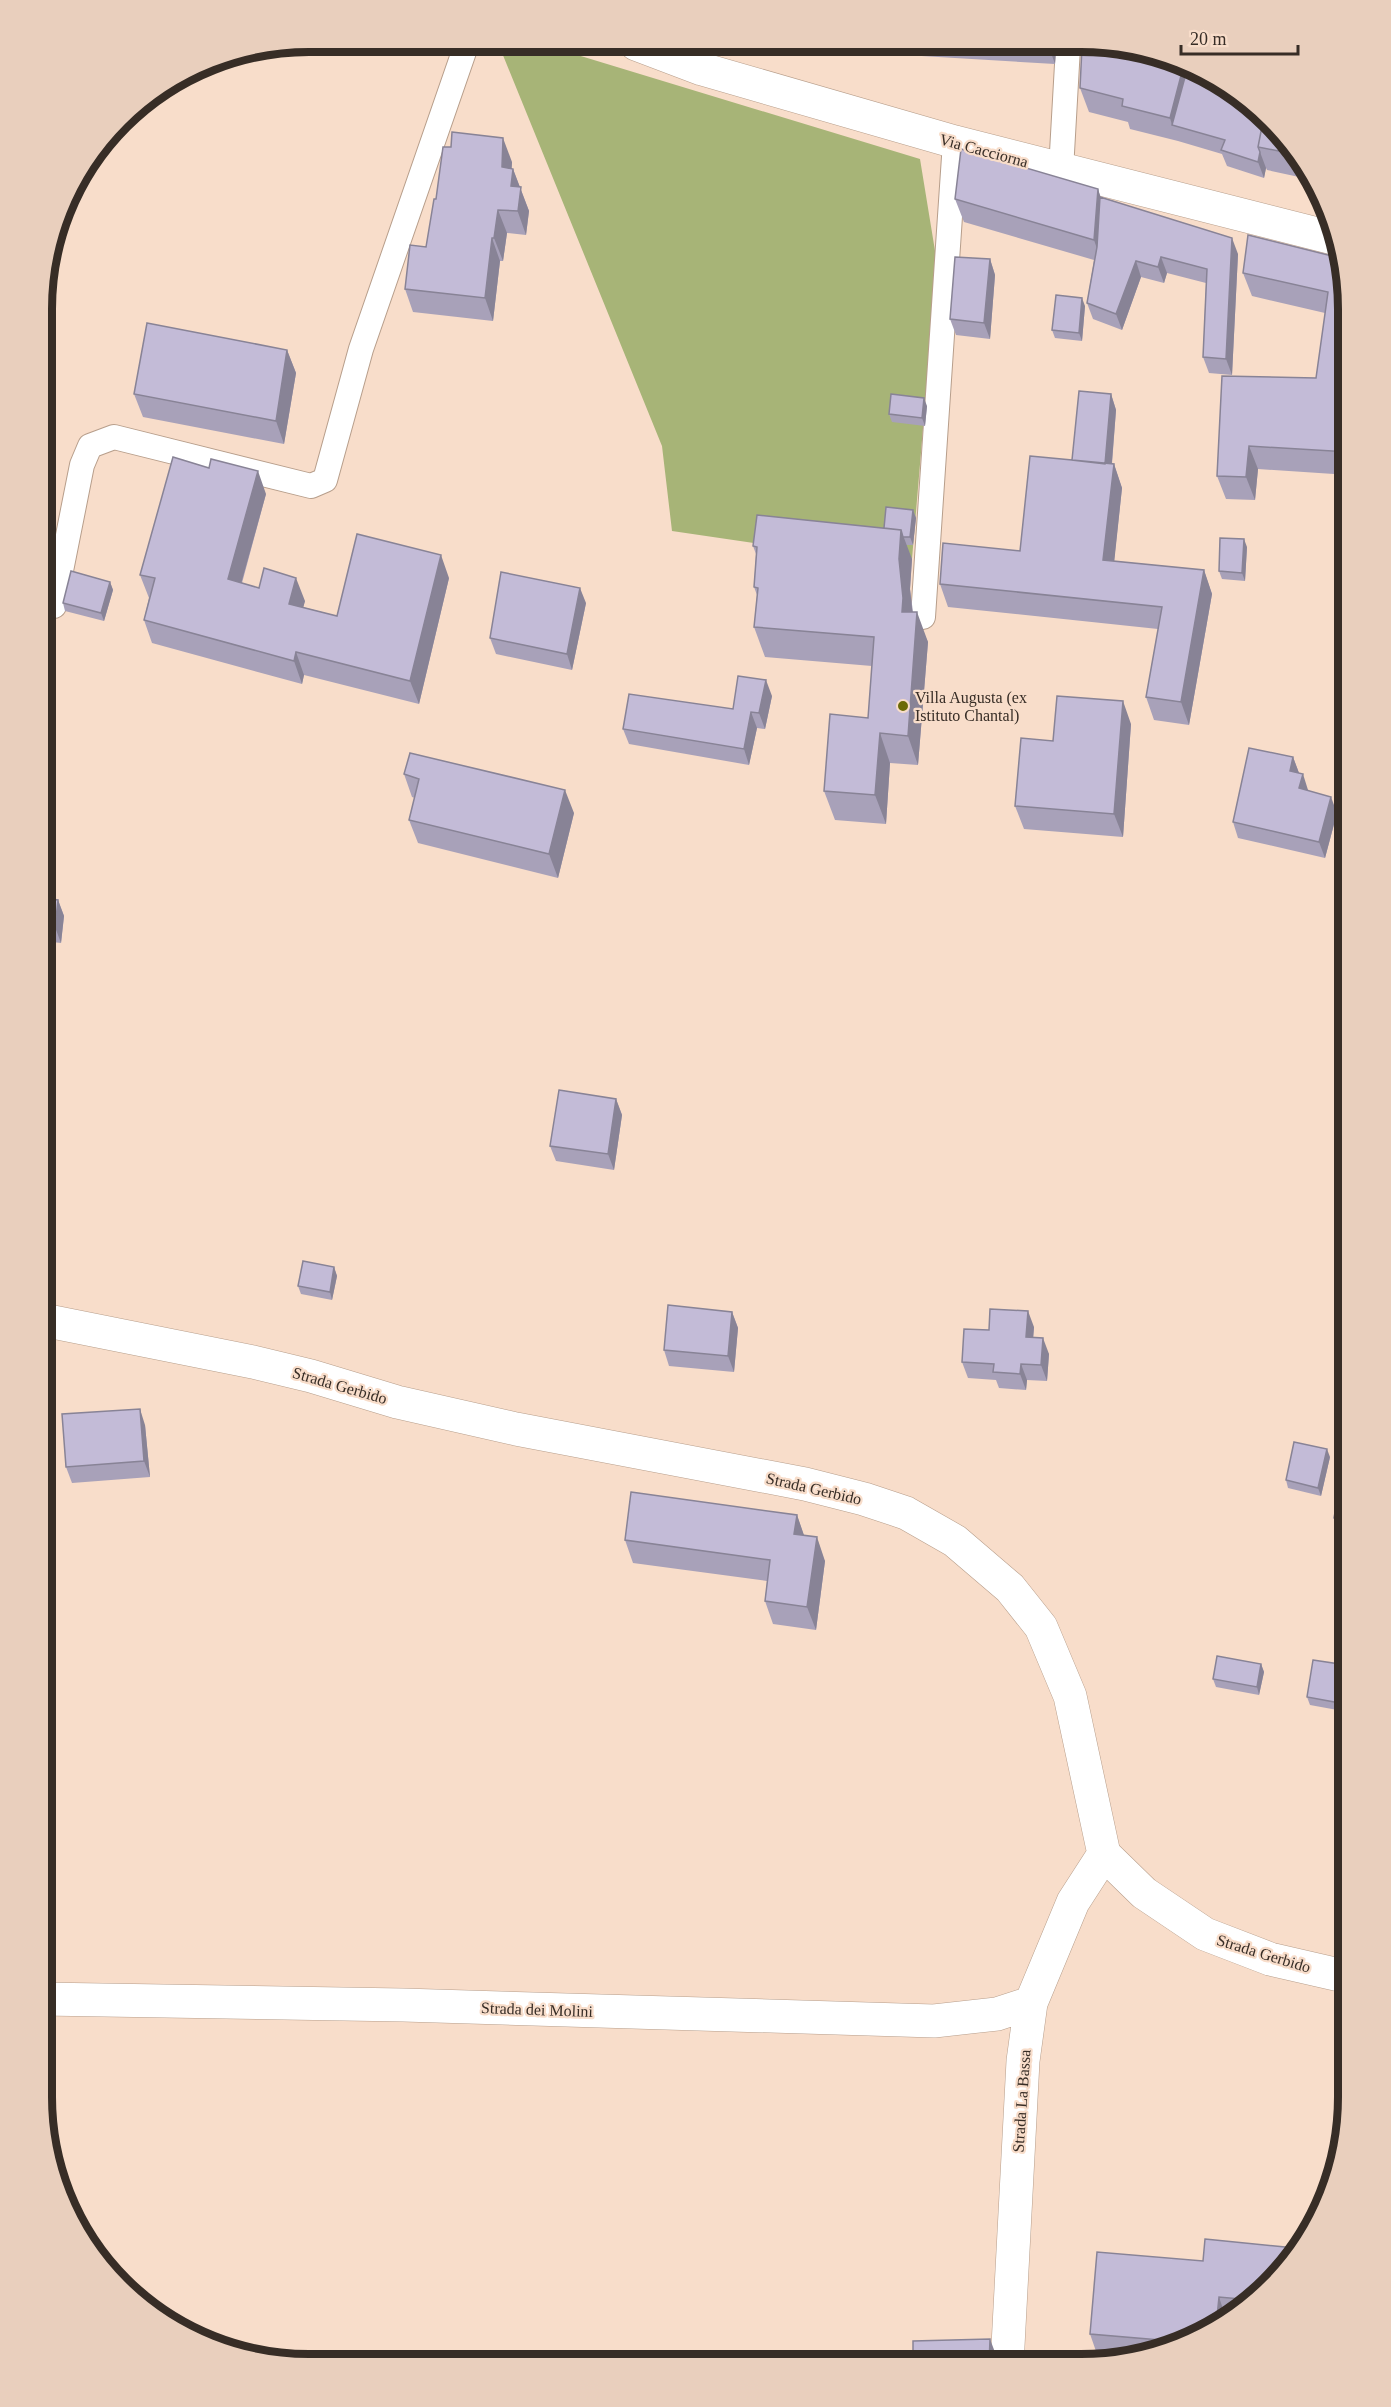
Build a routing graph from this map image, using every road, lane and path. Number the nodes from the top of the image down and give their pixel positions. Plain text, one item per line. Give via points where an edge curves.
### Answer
1 (464, 52) edge
2 (657, 52) edge
3 (1068, 52) edge
4 (955, 142) junction
5 (1061, 170) junction
6 (1328, 237) edge
7 (54, 606) dead end
8 (923, 617) dead end
9 (52, 1322) edge
10 (1104, 1854) junction
11 (1338, 1975) edge
12 (52, 1999) edge
13 (1030, 2003) junction
14 (1008, 2354) edge

1 - 7 lane via 361,349 325,480 311,486 114,437 90,446 82,465
2 - 4 street, Via Cacciorna via 702,69
3 - 5 lane
4 - 5 street, Via Cacciorna
4 - 8 lane
5 - 6 street, Via Cacciorna
9 - 10 street, Strada Gerbido via 252,1362 516,1429 805,1484 906,1513 955,1541 1010,1588 1041,1627 1071,1696
10 - 11 street, Strada Gerbido via 1144,1893 1205,1934 1270,1959
10 - 13 street, Strada La Bassa via 1073,1902
12 - 13 street, Strada dei Molini via 934,2021 998,2014
13 - 14 street, Strada La Bassa via 1022,2072

